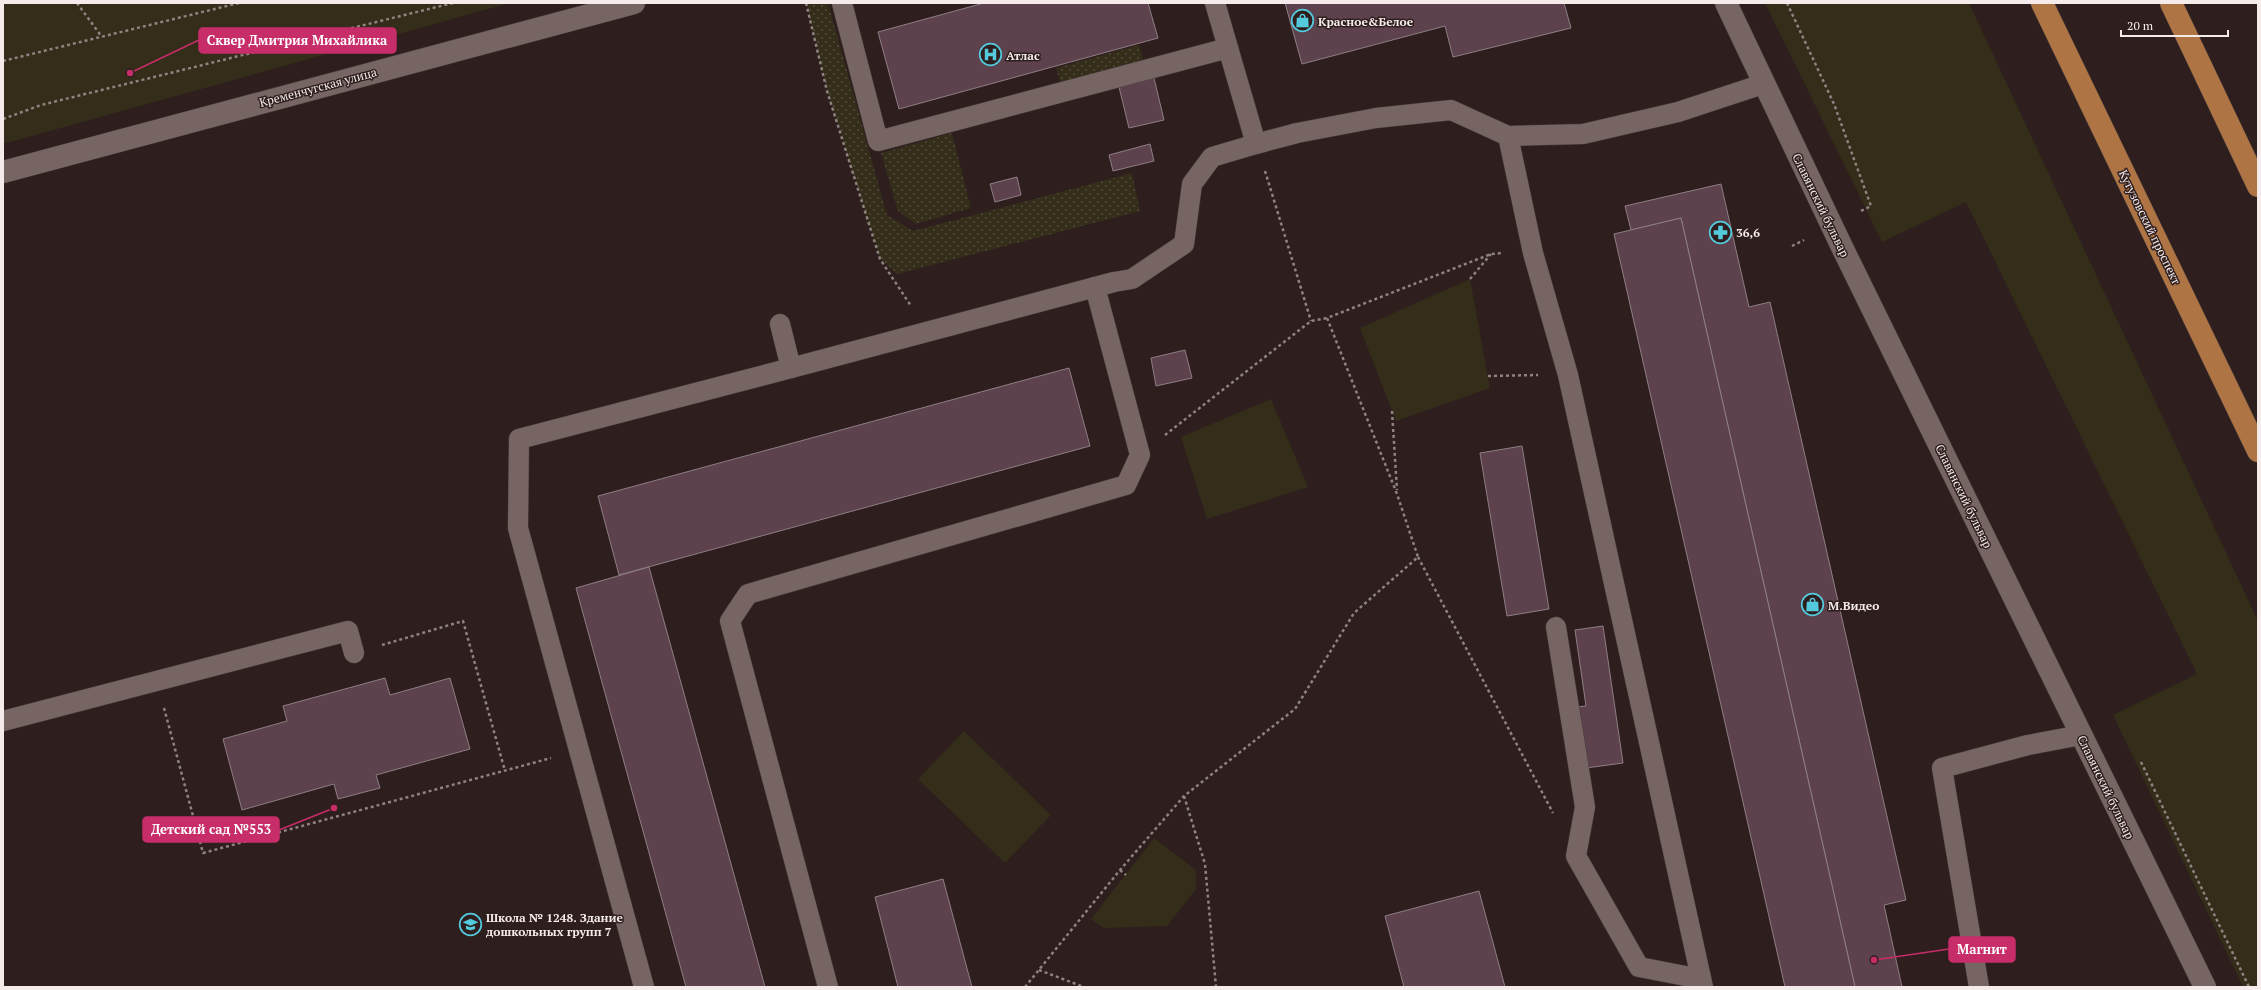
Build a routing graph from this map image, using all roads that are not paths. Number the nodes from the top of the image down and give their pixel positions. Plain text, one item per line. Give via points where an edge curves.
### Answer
1 (634, 3) edge
2 (842, 3) edge
3 (1215, 3) edge
4 (1726, 3) edge
5 (2042, 3) edge
6 (2171, 3) edge
7 (1228, 48) junction
8 (1763, 84) junction
9 (1508, 136) junction
10 (1256, 144) junction
11 (3, 172) edge
12 (2258, 186) edge
13 (1095, 287) junction
14 (780, 324) dead end
15 (791, 368) junction
16 (2258, 450) edge
17 (1556, 627) dead end
18 (354, 653) road end
19 (3, 721) edge
20 (2081, 735) junction
21 (1702, 983) edge
22 (644, 987) edge
23 (828, 987) edge
24 (1979, 987) edge
25 (2205, 987) edge

1 - 11 street, Кременчугская улица
2 - 7 lane via 878,141
3 - 7 lane
4 - 8 street, Славянский бульвар
5 - 16 main road, Кутузовский проспект
6 - 12 main road
7 - 10 lane
8 - 9 lane via 1678,112 1583,134
8 - 20 street, Славянский бульвар
9 - 10 lane via 1451,110 1376,118 1297,133
9 - 21 lane via 1533,253 1568,375
10 - 13 lane via 1212,157 1192,184 1184,244 1132,279
13 - 15 lane
13 - 23 lane via 1140,455 1126,485 748,594 730,620
14 - 15 lane
15 - 22 lane via 519,439 518,528
17 - 21 lane via 1585,807 1576,856 1639,967
18 - 19 lane via 348,631
20 - 24 lane via 2028,745 1942,768
20 - 25 street, Славянский бульвар

